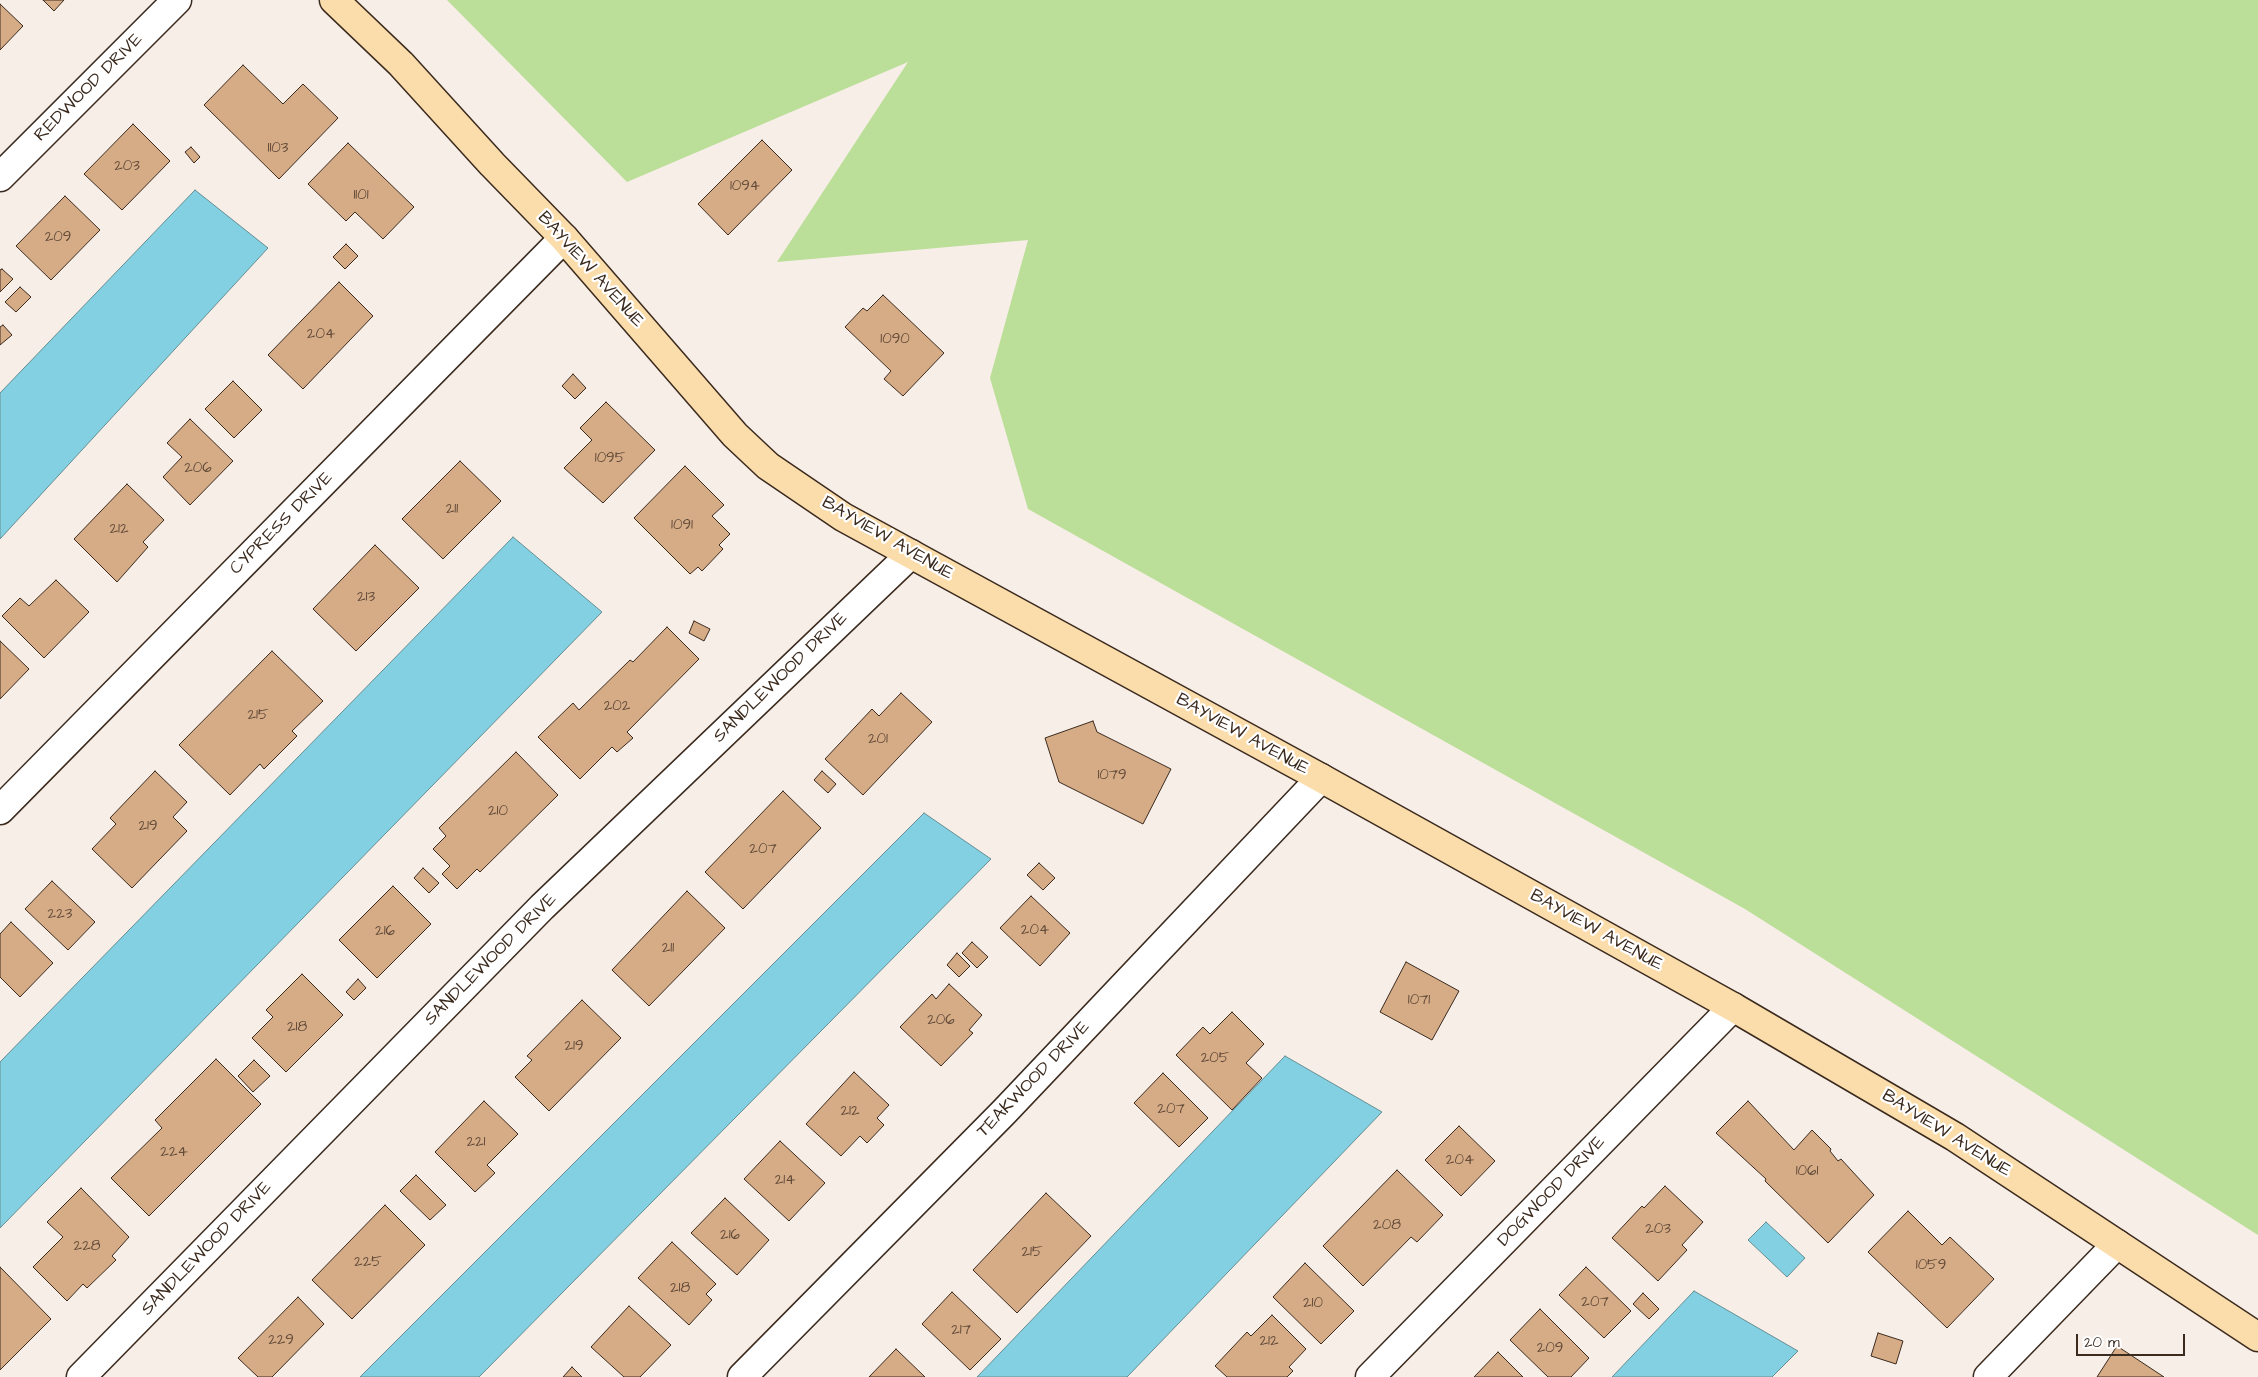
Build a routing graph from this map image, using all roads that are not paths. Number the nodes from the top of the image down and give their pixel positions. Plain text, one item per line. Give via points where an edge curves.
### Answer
1 (177, 0) edge
2 (334, 0) edge
3 (0, 177) edge
4 (564, 238) junction
5 (911, 554) junction
6 (1321, 778) junction
7 (0, 810) edge
8 (1733, 1007) junction
9 (2117, 1244) junction
10 (2258, 1338) edge
11 (81, 1377) edge
12 (742, 1377) edge
13 (1370, 1377) edge
14 (1988, 1377) edge

1 - 3 street, REDWOOD DRIVE
2 - 4 main road, BAYVIEW AVENUE via 401,64
4 - 5 main road, BAYVIEW AVENUE via 735,435 768,466 843,518
4 - 7 street, CYPRESS DRIVE
5 - 6 main road, BAYVIEW AVENUE
5 - 11 street, SANDLEWOOD DRIVE via 542,907
6 - 8 main road, BAYVIEW AVENUE
6 - 12 street, TEAKWOOD DRIVE via 1004,1112
8 - 9 main road, BAYVIEW AVENUE via 1955,1137
8 - 13 street, DOGWOOD DRIVE
9 - 10 main road, BAYVIEW AVENUE
9 - 14 street

